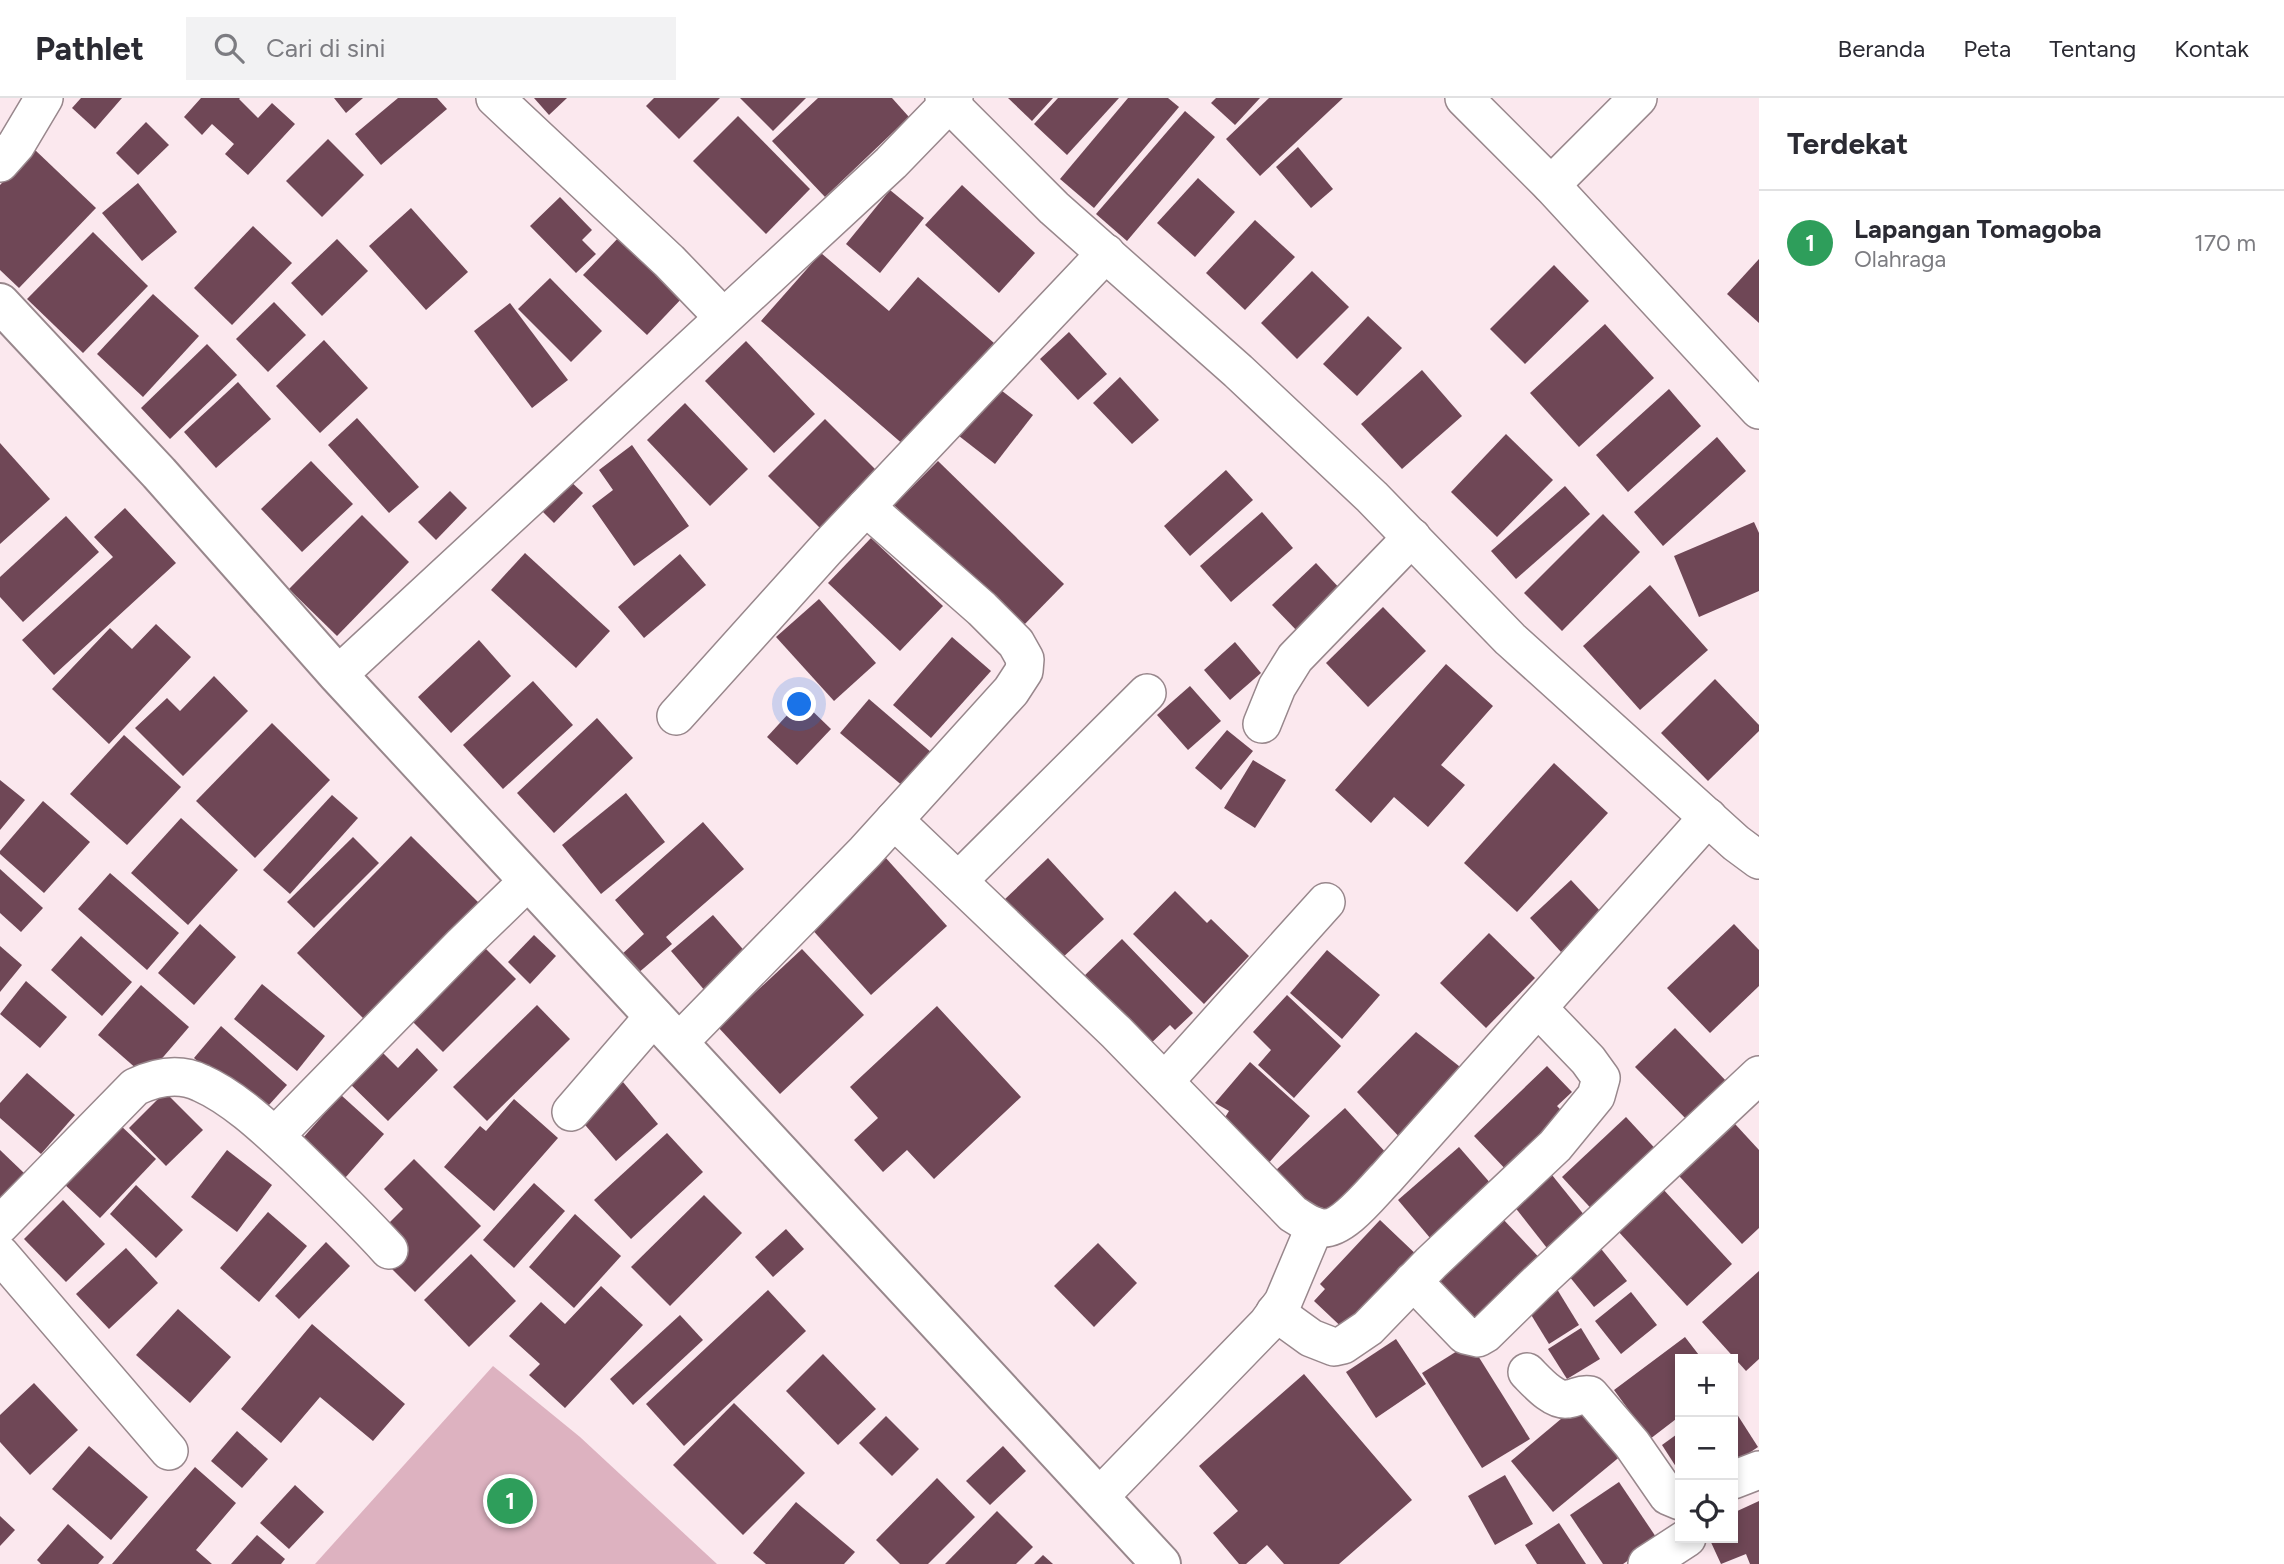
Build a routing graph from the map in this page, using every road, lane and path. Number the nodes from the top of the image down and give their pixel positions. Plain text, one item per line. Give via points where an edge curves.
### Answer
1 (44, 98) edge
2 (495, 98) edge
3 (1464, 98) edge
4 (1638, 98) edge
5 (949, 100) edge
6 (0, 163) edge
7 (1551, 185) junction
8 (1106, 253) junction
9 (0, 303) edge
10 (723, 317) junction
11 (1759, 410) edge
12 (866, 507) junction
13 (1412, 537) junction
14 (338, 675) junction
15 (1147, 693) dead end
16 (676, 716) dead end
17 (1262, 724) dead end
18 (1708, 817) junction
19 (894, 820) junction
20 (1759, 860) edge
21 (528, 881) junction
22 (958, 881) junction
23 (1326, 902) dead end
24 (1538, 1008) junction
25 (667, 1029) junction
26 (1759, 1075) edge
27 (1165, 1081) junction
28 (571, 1112) dead end
29 (275, 1136) junction
30 (0, 1225) edge
31 (1315, 1226) junction
32 (389, 1250) dead end
33 (0, 1254) edge
34 (1413, 1281) junction
35 (1275, 1312) junction
36 (1527, 1372) dead end
37 (169, 1451) dead end
38 (1759, 1469) edge
39 (1738, 1478) edge
40 (1100, 1496) junction
41 (1675, 1499) edge
42 (1679, 1543) edge
43 (1694, 1543) edge
44 (1161, 1564) edge
45 (1647, 1564) edge
46 (1700, 1564) edge

1 - 6 street
2 - 10 street
3 - 7 street
4 - 7 street
5 - 8 street via 1054,208
5 - 10 street via 891,163
7 - 11 street
8 - 12 street
8 - 13 street
9 - 14 highway
10 - 14 street
12 - 16 street
12 - 19 street via 982,609 1016,643 1025,659 1024,671 1012,691
13 - 17 street via 1295,658
13 - 18 street via 1510,639
14 - 21 highway
15 - 22 street
18 - 20 street
18 - 24 street
19 - 22 street
19 - 25 street
21 - 25 highway
21 - 29 street
22 - 27 street
23 - 27 street
24 - 31 street via 1345,1220 1325,1229
24 - 34 street via 1601,1078 1597,1096 1555,1146
25 - 28 street
25 - 40 highway
26 - 34 street via 1485,1334 1478,1338 1465,1335
27 - 31 street via 1293,1214
29 - 30 street via 201,1082 154,1078 135,1087
29 - 32 street
31 - 35 street
33 - 37 street
34 - 35 street via 1368,1328 1343,1345 1318,1341
35 - 40 street
36 - 41 street via 1559,1399 1590,1395 1668,1496
38 - 39 street
40 - 44 highway
42 - 45 street
43 - 46 street

